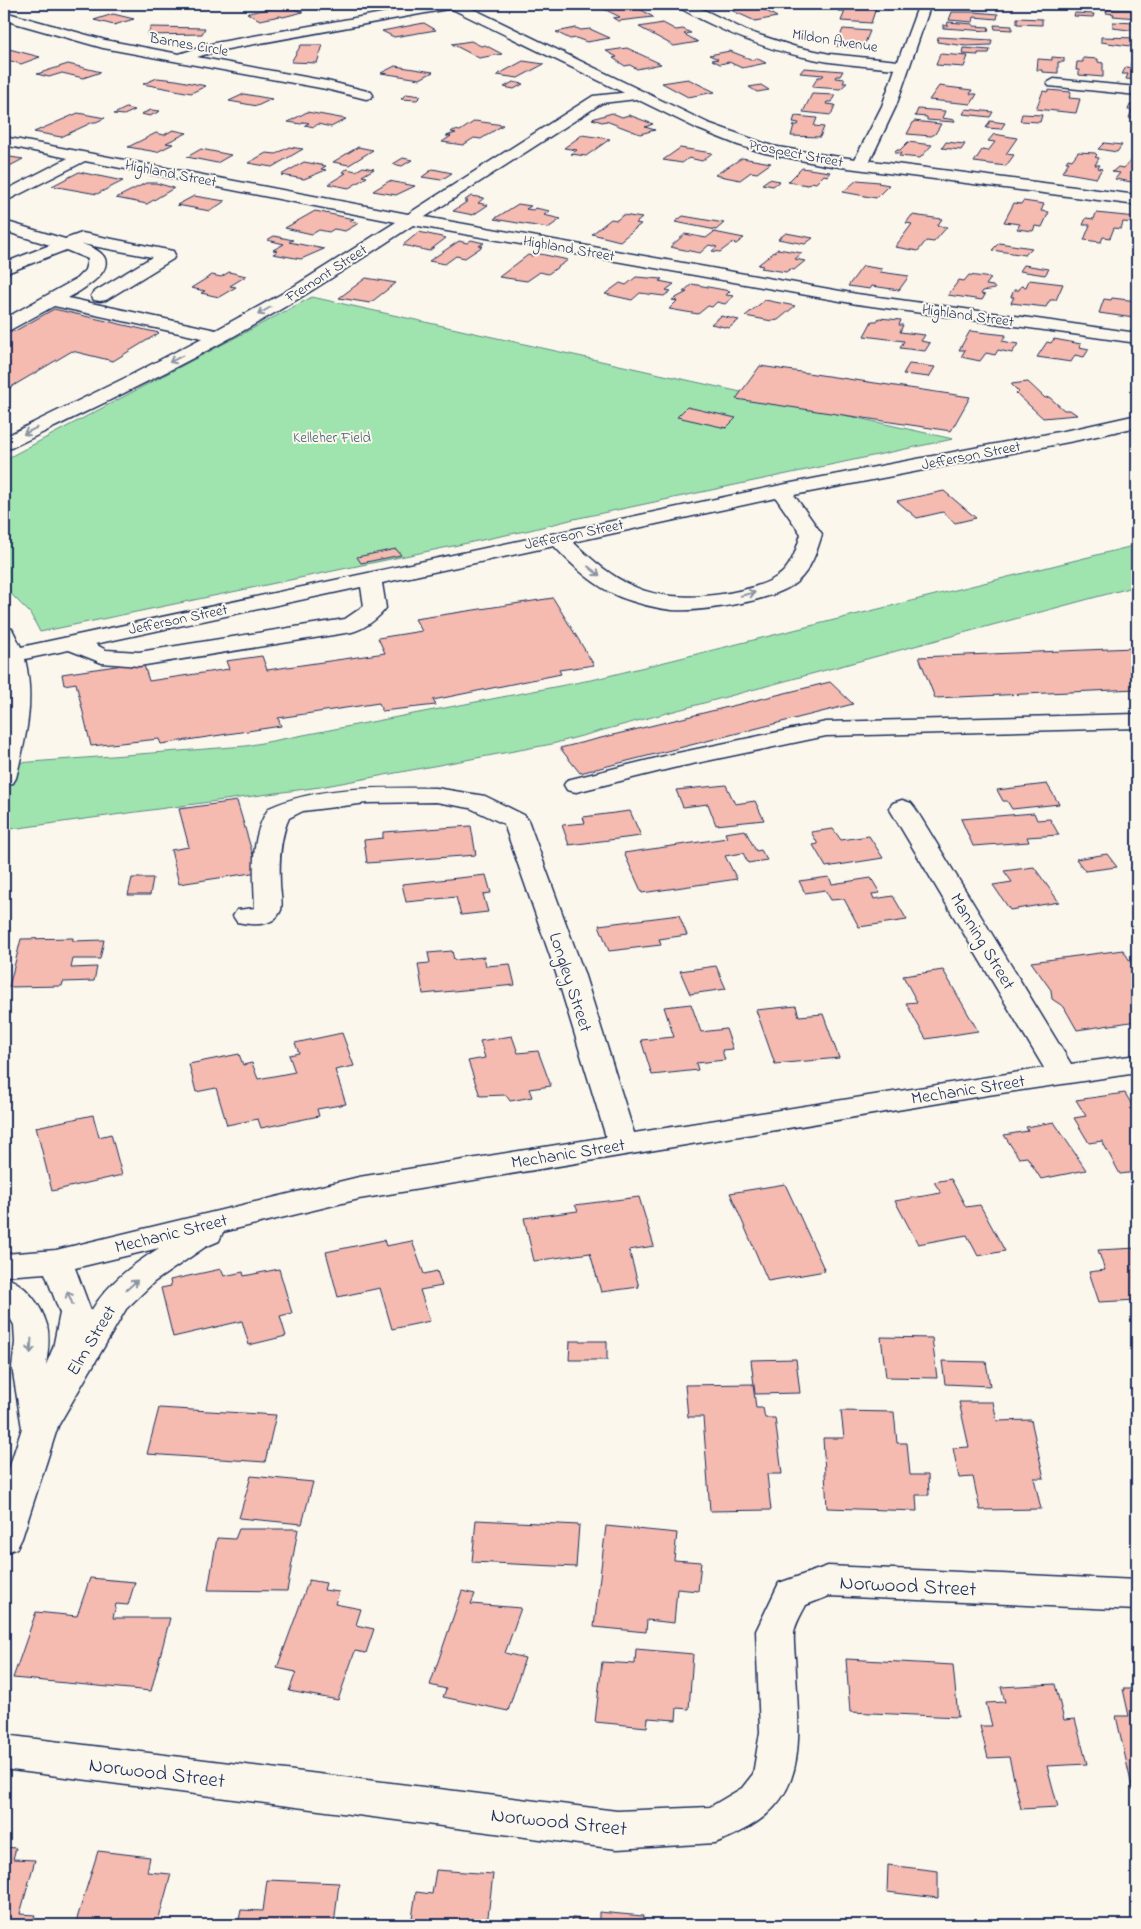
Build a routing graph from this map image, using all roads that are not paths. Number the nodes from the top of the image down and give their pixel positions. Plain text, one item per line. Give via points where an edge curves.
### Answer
1 (453, 4) edge
2 (683, 4) edge
3 (925, 4) edge
4 (8, 17) dead end
5 (177, 59) junction
6 (902, 66) junction
7 (1054, 83) dead end
8 (1137, 91) edge
9 (366, 95) dead end
10 (640, 95) junction
11 (4, 142) edge
12 (84, 156) junction
13 (860, 165) junction
14 (4, 197) edge
15 (1137, 200) edge
16 (408, 219) junction
17 (4, 226) edge
18 (67, 245) junction
19 (4, 269) edge
20 (100, 296) dead end
21 (52, 300) junction
22 (4, 326) edge
23 (219, 336) junction
24 (1137, 338) edge
25 (1137, 421) edge
26 (4, 444) edge
27 (781, 491) junction
28 (558, 538) junction
29 (370, 578) junction
30 (72, 642) junction
31 (7, 646) edge
32 (11, 712) edge
33 (1137, 721) edge
34 (4, 778) edge
35 (576, 785) dead end
36 (902, 808) dead end
37 (246, 916) dead end
38 (1137, 1064) edge
39 (1063, 1075) junction
40 (623, 1145) junction
41 (264, 1211) junction
42 (56, 1262) junction
43 (4, 1266) edge
44 (4, 1289) edge
45 (38, 1427) junction
46 (4, 1538) edge
47 (1137, 1595) edge
48 (4, 1752) edge

1 - 5 street via 215,47
1 - 10 street, Prospect Street
2 - 6 street, Mildon Avenue via 747,36 780,47 837,60
3 - 6 street
4 - 5 street, Barnes Circle via 103,44
5 - 9 street, Barnes Circle via 327,85
6 - 13 street via 889,106
7 - 8 street
10 - 13 street, Prospect Street via 743,142 796,155
10 - 16 street, Fremont Street via 598,99
11 - 12 street, Highland Street
12 - 14 street
12 - 16 street, Highland Street
13 - 15 street, Prospect Street
16 -> 23 street, Fremont Street via 290,296
16 - 24 street, Highland Street via 857,300
17 - 18 street
18 - 19 street
18 - 20 street via 82,238 167,255
18 - 21 street via 97,257 98,265 93,274
21 - 22 street
21 - 23 street
23 -> 26 street, Fremont Street
25 - 27 street, Jefferson Street
27 - 28 street, Jefferson Street
28 -> 27 street via 594,572 624,591 672,603 727,599 766,590 786,580 805,556 812,534
28 - 29 street, Jefferson Street
29 - 30 street, Jefferson Street
29 - 30 street via 375,608 352,625 139,659 102,656
30 - 31 street, Jefferson Street
31 - 32 street via 19,682
32 - 34 street via 18,720
33 - 35 street via 826,729
36 - 39 street, Manning Street
37 - 40 street, Longley Street via 262,916 268,909 267,859 274,821 278,813 298,804 368,796 436,795 476,801 515,820 570,973
38 - 39 street, Mechanic Street
39 - 40 street, Mechanic Street
40 - 41 street, Mechanic Street via 359,1188
41 - 42 street, Mechanic Street
45 -> 41 street, Elm Street via 114,1301 144,1274 194,1239
42 - 43 street, Mechanic Street
45 -> 42 street, Elm Street via 70,1348 76,1313
44 -> 45 street, Elm Street via 20,1304 30,1325 29,1367
45 - 46 street, Elm Street
47 - 48 street, Norwood Street via 828,1581 792,1594 775,1631 780,1732 772,1781 756,1801 716,1825 617,1830

